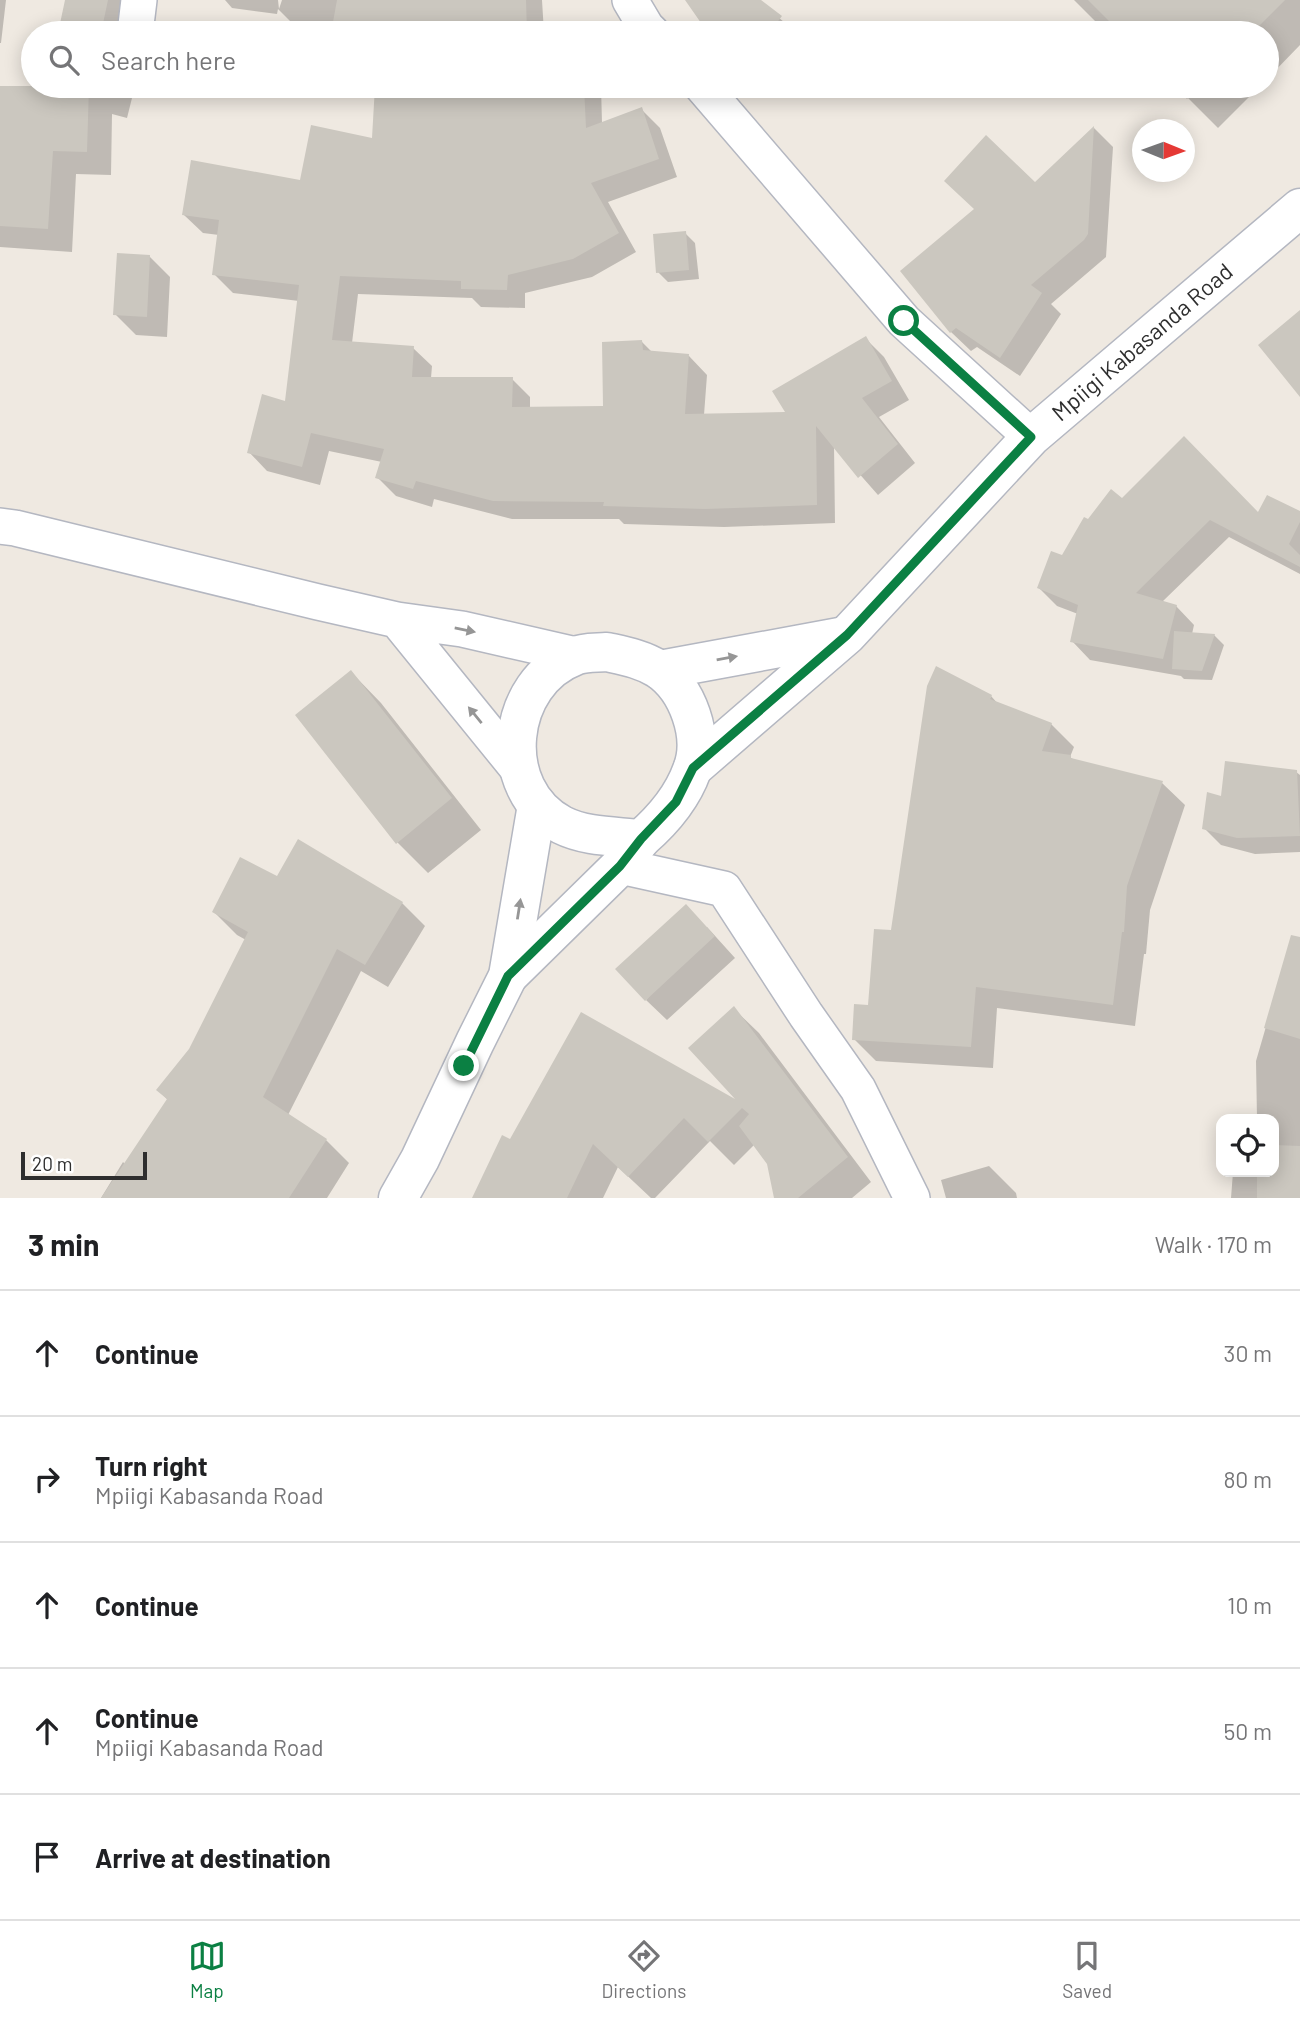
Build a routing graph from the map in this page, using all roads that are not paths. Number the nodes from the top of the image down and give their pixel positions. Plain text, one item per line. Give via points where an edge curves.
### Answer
1 (139, 0) edge
2 (630, 0) edge
3 (136, 21) edge
4 (642, 21) edge
5 (712, 98) edge
6 (1300, 208) edge
7 (1031, 437) junction
8 (0, 526) edge
9 (397, 620) junction
10 (847, 635) junction
11 (576, 655) junction
12 (660, 670) junction
13 (693, 768) junction
14 (517, 769) junction
15 (537, 805) junction
16 (630, 852) junction
17 (508, 976) junction
18 (398, 1198) edge
19 (912, 1198) edge

1 - 3 street
2 - 4 street
5 - 7 street via 904,321
6 - 7 main road, Mpiigi Kabasanda Road
7 - 10 main road, Mpiigi Kabasanda Road
8 - 9 street
9 -> 11 street via 462,629
14 -> 9 street
12 -> 10 main road
10 - 13 main road, Mpiigi Kabasanda Road
11 - 12 main road via 607,652 635,657
11 - 14 main road via 534,687 516,726
12 - 13 main road via 679,690 691,714 696,741
13 - 16 main road via 676,802
14 - 15 main road
15 - 16 main road via 560,824
17 -> 15 main road
16 - 17 main road
16 - 19 street via 724,889 858,1089
17 - 18 main road

